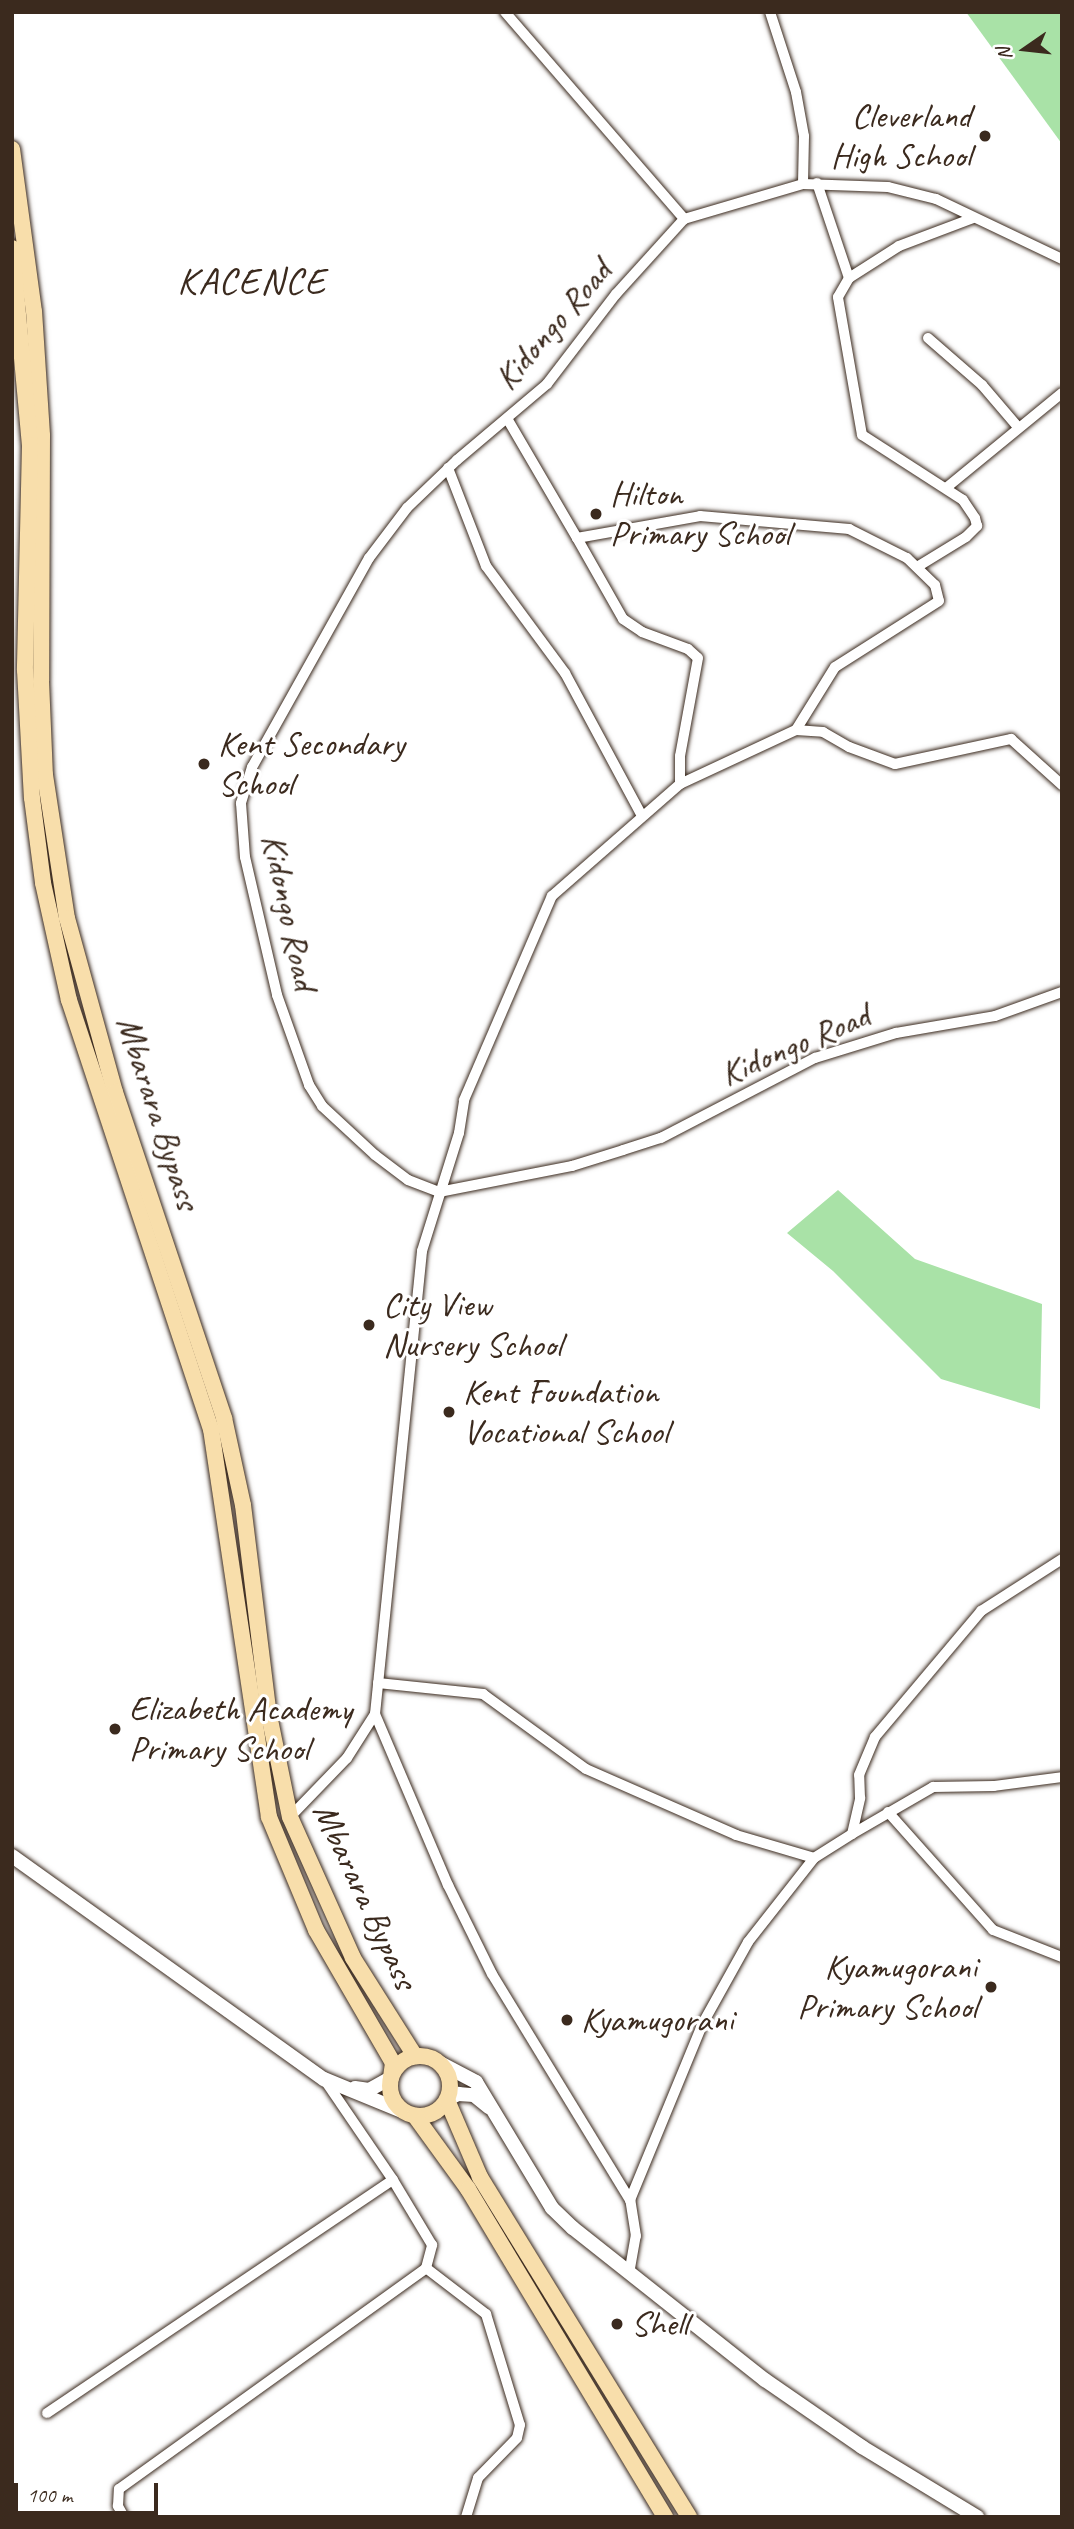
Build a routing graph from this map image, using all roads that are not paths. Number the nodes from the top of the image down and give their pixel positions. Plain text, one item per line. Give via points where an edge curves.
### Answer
1 (505, 12) edge
2 (770, 12) edge
3 (12, 149) edge
4 (817, 183) junction
5 (803, 184) junction
6 (972, 218) junction
7 (684, 219) junction
8 (12, 248) edge
9 (1062, 259) edge
10 (849, 278) junction
11 (928, 338) dead end
12 (1062, 393) edge
13 (508, 420) junction
14 (1017, 426) junction
15 (448, 468) junction
16 (946, 488) junction
17 (577, 538) junction
18 (917, 567) junction
19 (796, 730) junction
20 (680, 784) junction
21 (1062, 785) edge
22 (642, 816) junction
23 (1062, 992) edge
24 (439, 1192) junction
25 (1062, 1559) edge
26 (378, 1683) junction
27 (375, 1714) junction
28 (1062, 1777) edge
29 (888, 1812) junction
30 (290, 1816) junction
31 (852, 1834) junction
32 (12, 1856) edge
33 (814, 1858) junction
34 (1062, 1957) edge
35 (415, 2056) junction
36 (438, 2062) junction
37 (391, 2078) junction
38 (324, 2079) junction
39 (343, 2086) junction
40 (447, 2101) junction
41 (410, 2114) junction
42 (501, 2116) junction
43 (393, 2180) junction
44 (630, 2200) junction
45 (426, 2268) junction
46 (629, 2274) junction
47 (47, 2413) dead end
48 (124, 2517) edge
49 (466, 2517) edge
50 (665, 2517) edge
51 (689, 2517) edge
52 (977, 2517) edge

1 - 7 street
2 - 5 street via 796,92 804,136
3 - 30 highway, Mbarara Bypass via 34,311 42,436 41,681 45,775 58,870 115,1092 225,1418 243,1505 268,1710
4 - 5 street
4 - 6 street via 888,187 936,199
4 - 10 street
5 - 7 street
6 - 9 street
6 - 10 street via 916,236
7 - 13 street, Kidongo Road via 616,294 547,384
8 - 37 highway, Mbarara Bypass via 30,444 25,670 32,798 43,883 69,1000 211,1429 269,1816 316,1930 393,2063
10 - 16 street via 838,297 862,435
11 - 14 street via 982,385
12 - 14 street
13 - 15 street, Kidongo Road
13 - 17 street
14 - 16 street
15 - 22 street via 486,566 565,673
15 - 24 street, Kidongo Road via 407,508 369,558 252,767 241,803 245,857 277,995 309,1085 322,1106 375,1155 408,1180
16 - 18 street via 973,512 977,526
17 - 18 street via 687,518 724,517 864,533
17 - 20 street via 623,619 698,658 680,756
18 - 19 street via 940,592 939,601 835,667
19 - 20 street
19 - 21 street via 823,732 895,764 1011,739
20 - 22 street
22 - 24 street via 552,897 464,1100 459,1133
23 - 24 street, Kidongo Road via 995,1016 896,1032 815,1058 636,1146 572,1166
24 - 26 street via 422,1251
25 - 31 street via 981,1611 875,1737 859,1775 860,1798
26 - 27 street
26 - 33 street via 483,1694 586,1769 736,1835
27 - 30 street via 347,1758
27 - 44 street via 448,1885 492,1974
28 - 29 street via 994,1786 933,1787
29 - 31 street
29 - 34 street via 993,1930
30 - 35 highway, Mbarara Bypass via 353,1958
31 - 33 street
32 - 38 main road
33 - 44 street via 748,1942 704,2023
35 - 36 highway
35 - 37 highway via 404,2060
36 - 40 highway via 450,2079
36 - 42 main road via 476,2081
37 - 39 main road via 369,2090
37 - 41 highway via 394,2101
38 - 39 main road
38 - 43 street
39 - 41 main road
40 - 41 highway via 430,2115
40 - 42 main road via 458,2094 474,2095
40 - 51 highway via 480,2177
41 - 50 highway via 468,2189
42 - 46 main road via 552,2208
43 - 45 street via 432,2245
43 - 47 street
44 - 46 street via 636,2236
45 - 48 street via 119,2489 118,2506
45 - 49 street via 486,2314 520,2425 517,2438 478,2478
46 - 52 main road via 765,2380 862,2447

